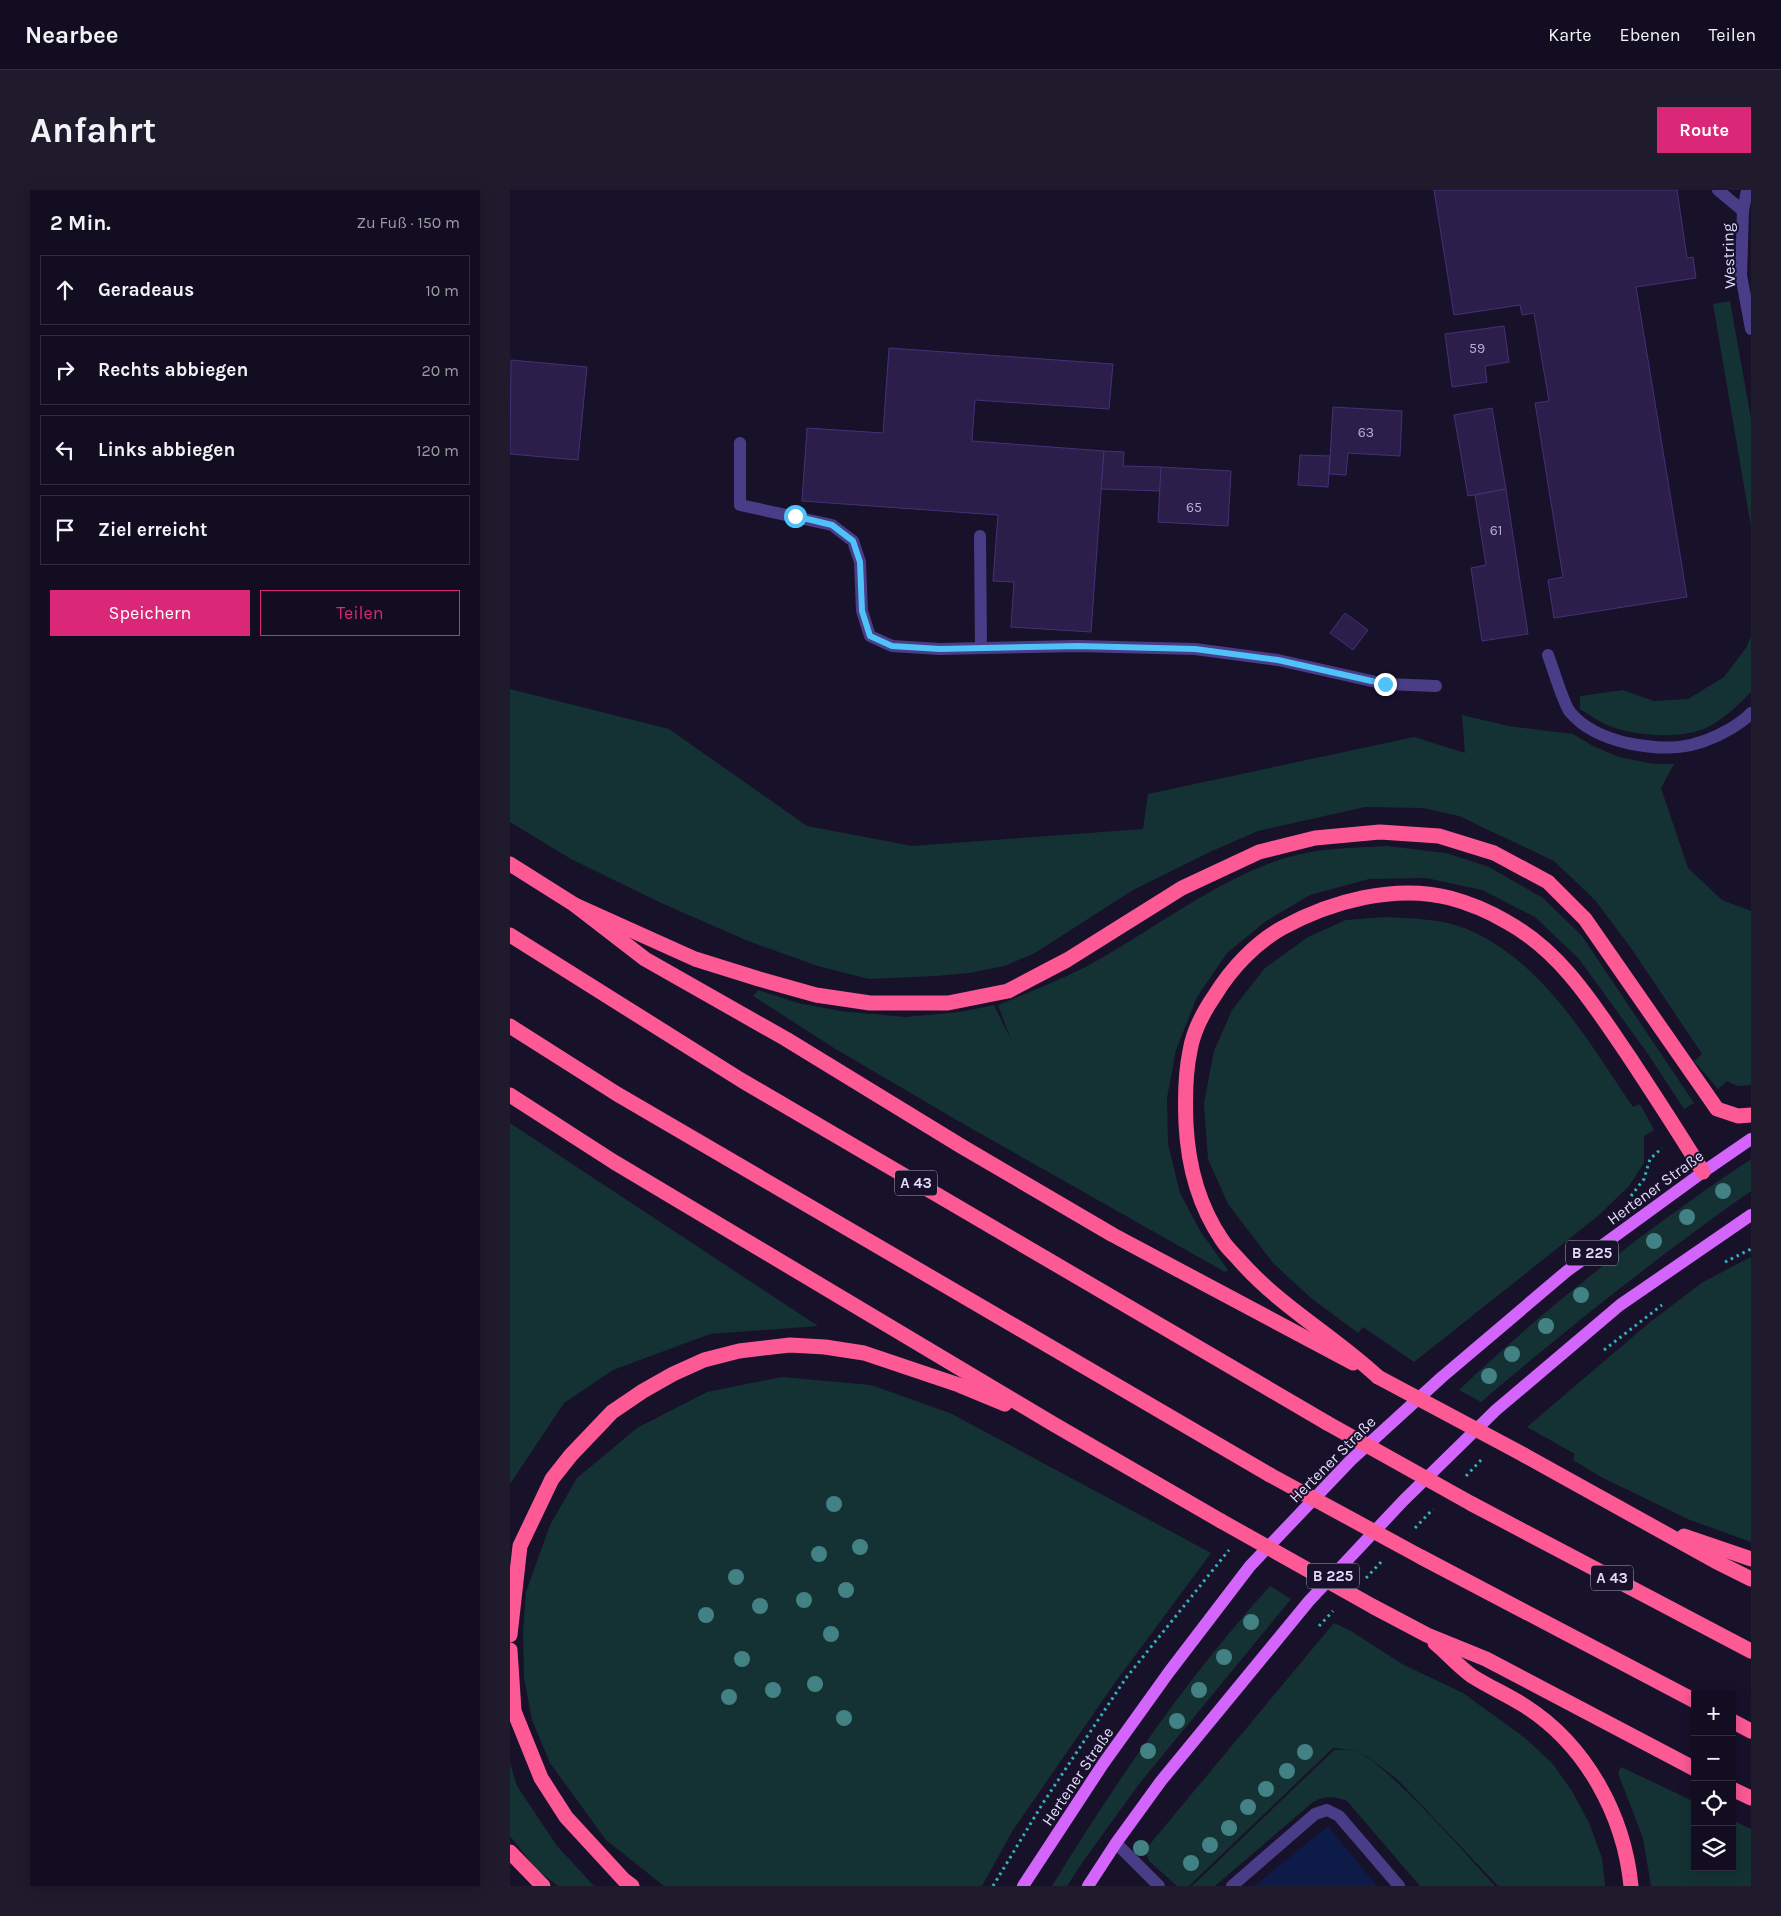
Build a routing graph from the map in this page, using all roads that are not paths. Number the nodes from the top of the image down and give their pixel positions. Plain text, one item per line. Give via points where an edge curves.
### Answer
1 (1718, 190) edge
2 (1747, 190) edge
3 (1751, 198) edge
4 (1742, 211) junction
5 (1751, 328) edge
6 (740, 443) dead end
7 (980, 536) dead end
8 (981, 648) junction
9 (1548, 655) dead end
10 (1436, 686) dead end
11 (1751, 713) edge
12 (510, 864) edge
13 (576, 905) junction
14 (510, 934) edge
15 (510, 1026) edge
16 (510, 1095) edge
17 (1751, 1115) edge
18 (1751, 1139) edge
19 (1703, 1172) junction
20 (1751, 1215) edge
21 (1378, 1377) junction
22 (1055, 1425) junction
23 (1648, 1524) junction
24 (1751, 1559) edge
25 (1751, 1579) edge
26 (510, 1634) edge
27 (1427, 1635) junction
28 (510, 1650) edge
29 (1751, 1651) edge
30 (1691, 1699) edge
31 (1736, 1723) edge
32 (1751, 1730) edge
33 (1691, 1767) edge
34 (1736, 1790) edge
35 (1751, 1798) edge
36 (1116, 1842) junction
37 (510, 1852) edge
38 (1234, 1885) edge
39 (543, 1886) edge
40 (632, 1886) edge
41 (1024, 1886) edge
42 (1088, 1886) edge
43 (1159, 1886) edge
44 (1399, 1886) edge
45 (1632, 1886) edge

1 - 4 street
2 - 4 street, Westring
3 - 4 street, Westring
4 - 5 street, Westring via 1741,275
6 - 8 street via 740,505 832,525 853,541 860,562 862,611 870,636 892,646
7 - 8 street
8 - 10 street via 1195,649 1278,660 1385,684
9 - 11 street via 1570,711 1590,730 1615,740 1650,748 1688,747 1714,738
12 - 13 highway
13 - 17 highway via 695,959 816,995 870,1003 948,1003 1008,991 1067,960 1182,888 1259,852 1315,838 1380,832 1439,836 1494,853 1548,882 1585,919 1717,1109 1738,1116
13 - 21 highway via 645,960 786,1039 961,1146 1113,1235
14 - 29 highway, A 43, bridge via 741,1080 1327,1424
15 - 30 highway, bridge via 617,1094 1270,1475
16 - 22 highway via 614,1162
18 - 19 main road, Hertener Straße / B 225
19 - 21 highway via 1589,998 1550,953 1507,922 1450,898 1394,894 1338,905 1280,929 1237,966 1208,1005 1198,1027 1190,1050 1185,1109 1191,1168 1204,1208 1223,1241 1249,1271 1284,1304 1353,1354
19 - 41 main road, Hertener Straße / B 225 via 1560,1278 1442,1377 1352,1460 1250,1566 1103,1764
20 - 36 main road, B 225 via 1620,1305 1496,1410 1403,1501 1309,1602 1161,1781
21 - 23 highway, bridge
22 - 26 highway via 959,1385 864,1353 790,1345 739,1351 704,1360 673,1374 612,1412 552,1479 520,1546
22 - 27 highway, bridge
23 - 24 highway
23 - 25 highway
27 - 33 highway via 1486,1659
27 - 45 highway via 1471,1675 1526,1706 1562,1736 1589,1767 1621,1831
28 - 40 highway via 514,1711 541,1778 566,1817
31 - 32 highway
34 - 35 highway
36 - 42 main road, B 225
36 - 43 street
37 - 39 highway
38 - 44 street via 1315,1814 1327,1810 1339,1816

